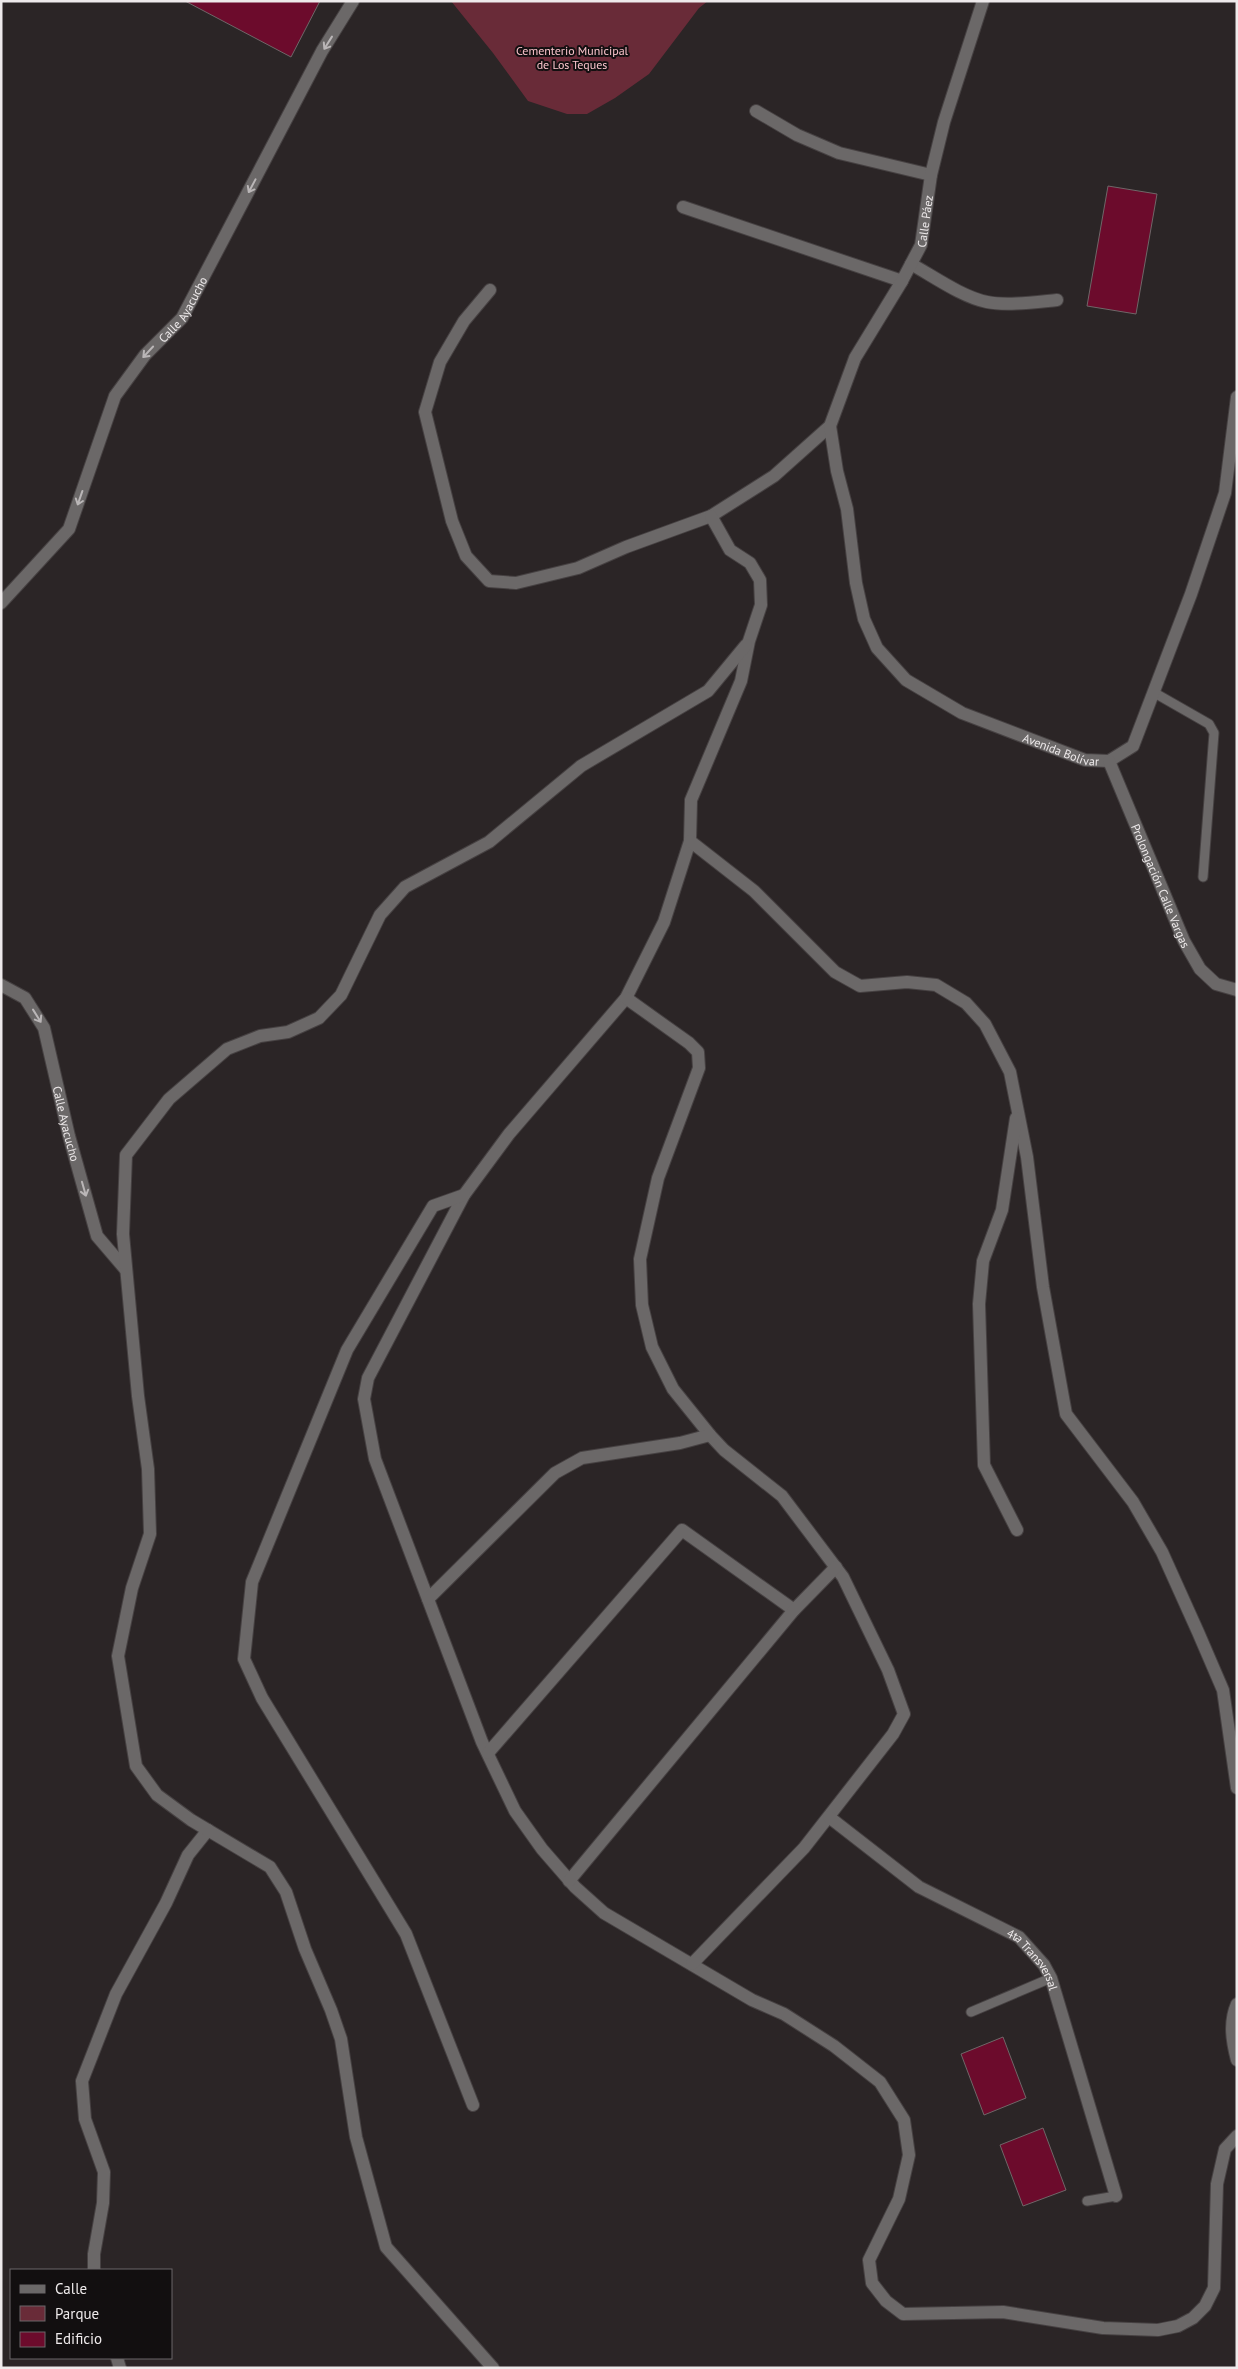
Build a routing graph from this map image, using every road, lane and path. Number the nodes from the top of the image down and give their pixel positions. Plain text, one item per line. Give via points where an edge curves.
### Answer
1 (353, 1) edge
2 (983, 1) edge
3 (756, 111) dead end
4 (931, 175) junction
5 (683, 207) dead end
6 (911, 264) junction
7 (902, 281) junction
8 (490, 290) dead end
9 (1057, 300) dead end
10 (1237, 397) edge
11 (830, 426) junction
12 (711, 516) junction
13 (1, 603) edge
14 (749, 641) junction
15 (1153, 692) junction
16 (1109, 761) junction
17 (690, 840) junction
18 (1203, 876) dead end
19 (1, 985) edge
20 (1237, 990) edge
21 (626, 998) junction
22 (1017, 1108) junction
23 (464, 1195) junction
24 (126, 1270) junction
25 (710, 1435) junction
26 (1017, 1530) dead end
27 (836, 1567) junction
28 (428, 1599) junction
29 (794, 1610) junction
30 (488, 1753) junction
31 (1237, 1788) edge
32 (829, 1817) junction
33 (208, 1830) junction
34 (569, 1881) junction
35 (692, 1964) junction
36 (1051, 1978) junction
37 (1237, 2004) edge
38 (970, 2012) dead end
39 (1237, 2060) edge
40 (473, 2105) dead end
41 (1237, 2136) edge
42 (1116, 2196) joint
43 (1087, 2201) dead end
44 (94, 2269) edge
45 (493, 2368) edge

1 -> 13 street, Calle Ayacucho via 322,52 182,318 145,355 115,396 69,529
2 - 4 street, Calle Páez via 944,122
3 - 4 street via 797,135 839,153
4 - 6 street, Calle Páez via 921,245
5 - 7 street
6 - 7 street, Calle Páez
6 - 9 street via 987,302
7 - 11 street, Calle Páez via 855,358
8 - 12 street via 464,321 440,362 425,412 452,521 466,556 489,581 516,583 578,568
10 - 15 street, Avenida Bolívar via 1226,493
11 - 12 street via 774,476
11 - 16 street, Avenida Bolívar via 847,509 856,583 864,619 877,648 906,680 962,713 1085,760
12 - 14 street via 730,550 750,563 760,580 761,605
14 - 17 street via 741,681 691,800
14 - 24 street via 708,691 581,766 488,842 406,887 380,915 341,995 319,1018 288,1032 260,1036 227,1049 169,1099 126,1155 123,1234
15 - 16 street, Avenida Bolívar via 1132,746
15 - 18 lane via 1209,724 1214,732
16 - 20 street, Prolongación Calle Vargas via 1184,941 1200,969 1216,984
17 - 21 street via 664,922
17 - 22 street via 754,891 835,972 860,986 907,982 936,985 966,1003 985,1024 1010,1072
19 -> 24 street, Calle Ayacucho via 25,998 44,1028 97,1236
21 - 23 street via 509,1134
21 - 25 street via 698,1052 700,1068 658,1178 640,1259 642,1305 652,1347 673,1389
22 - 26 street via 1002,1210 983,1262 979,1304 984,1465
22 - 31 street via 1027,1157 1043,1287 1066,1414 1134,1502 1162,1552 1222,1690
23 - 28 street via 368,1378 364,1399 375,1459
23 - 40 street via 433,1206 347,1350 252,1582 244,1659 262,1698 406,1934
24 - 33 street via 148,1469 150,1534 132,1588 118,1656 124,1700 136,1766 157,1795
25 - 27 street via 782,1496
25 - 28 street via 680,1443 582,1458 555,1473
27 - 29 street
27 - 32 street via 888,1670 904,1714 893,1734
28 - 30 street
29 - 30 street via 682,1530
29 - 34 street
30 - 34 street via 515,1811
32 - 35 street via 804,1848
32 - 36 street, 4ta Transversal via 918,1887 1019,1937
33 - 44 street via 188,1855 116,1994 82,2081 85,2119 104,2172
33 - 45 street via 270,1867 286,1892 341,2039 356,2137 386,2247
34 - 35 street via 604,1913
35 - 41 street via 752,2000 784,2014 834,2046 880,2082 904,2120 909,2155 899,2199 870,2260 872,2283 886,2301 903,2314 1004,2312 1103,2328 1158,2330 1178,2326 1206,2306 1214,2288 1217,2184 1225,2149
36 - 38 lane
36 - 42 street, 4ta Transversal
37 - 39 street via 1231,2030
42 - 43 lane

